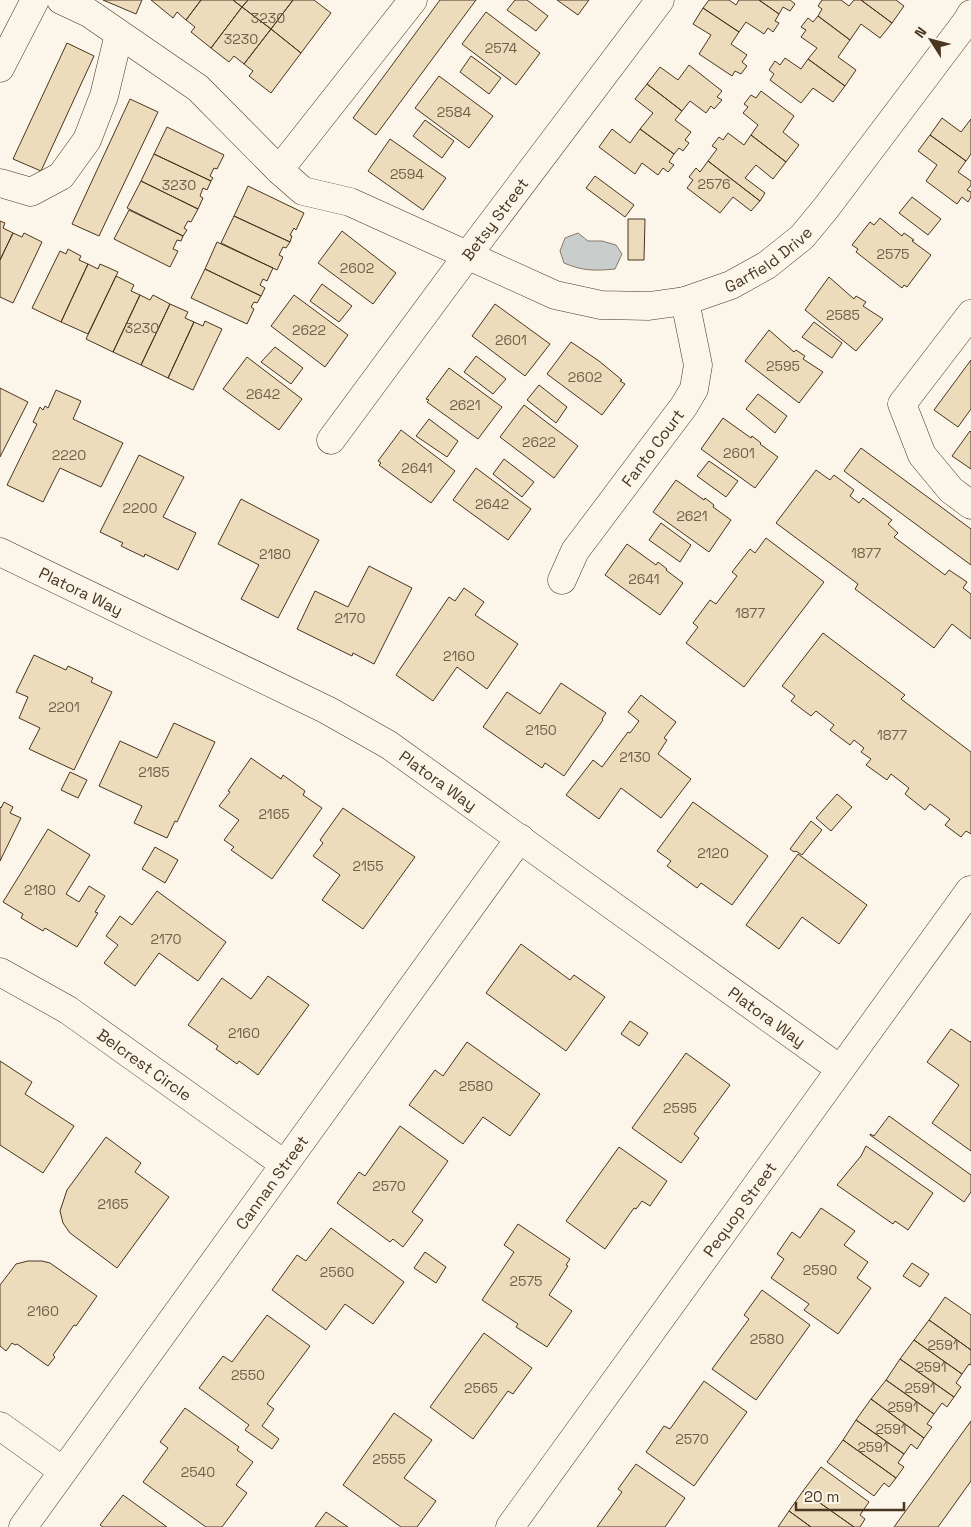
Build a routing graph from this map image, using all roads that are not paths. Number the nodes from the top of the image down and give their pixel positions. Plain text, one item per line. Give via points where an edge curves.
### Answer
1 (35, 0) edge
2 (61, 0) edge
3 (413, 0) edge
4 (660, 0) edge
5 (971, 14) edge
6 (119, 34) junction
7 (0, 68) edge
8 (279, 170) junction
9 (0, 183) edge
10 (468, 256) junction
11 (685, 301) junction
12 (971, 314) edge
13 (331, 440) dead end
14 (971, 505) edge
15 (0, 552) edge
16 (562, 580) dead end
17 (520, 838) junction
18 (970, 890) edge
19 (0, 972) edge
20 (840, 1069) junction
21 (284, 1164) junction
22 (0, 1426) edge
23 (63, 1471) junction
24 (23, 1527) edge
25 (510, 1527) edge

1 - 7 street
2 - 6 street, Garfield Drive via 89,13
3 - 8 street
4 - 10 street, Betsy Street
5 - 11 street, Garfield Drive via 802,237 767,265 731,285
6 - 8 street, Garfield Drive via 198,88
6 - 9 street via 104,96 87,140 61,176 31,192
8 - 10 street, Garfield Drive via 303,191 350,202
10 - 11 street, Garfield Drive via 554,295 601,305 650,306
10 - 13 street, Betsy Street
11 - 16 street, Fanto Court via 698,365 694,389 575,551
12 - 14 street via 902,404 922,456 951,490
15 - 17 street, Platora Way via 327,710 390,745
17 - 20 street, Platora Way
17 - 21 street, Cannan Street
18 - 20 street, Pequop Street
19 - 21 street, Belcrest Circle via 68,1010
20 - 25 street, Pequop Street
21 - 23 street, Cannan Street
22 - 23 street
23 - 24 street, Cannan Street

